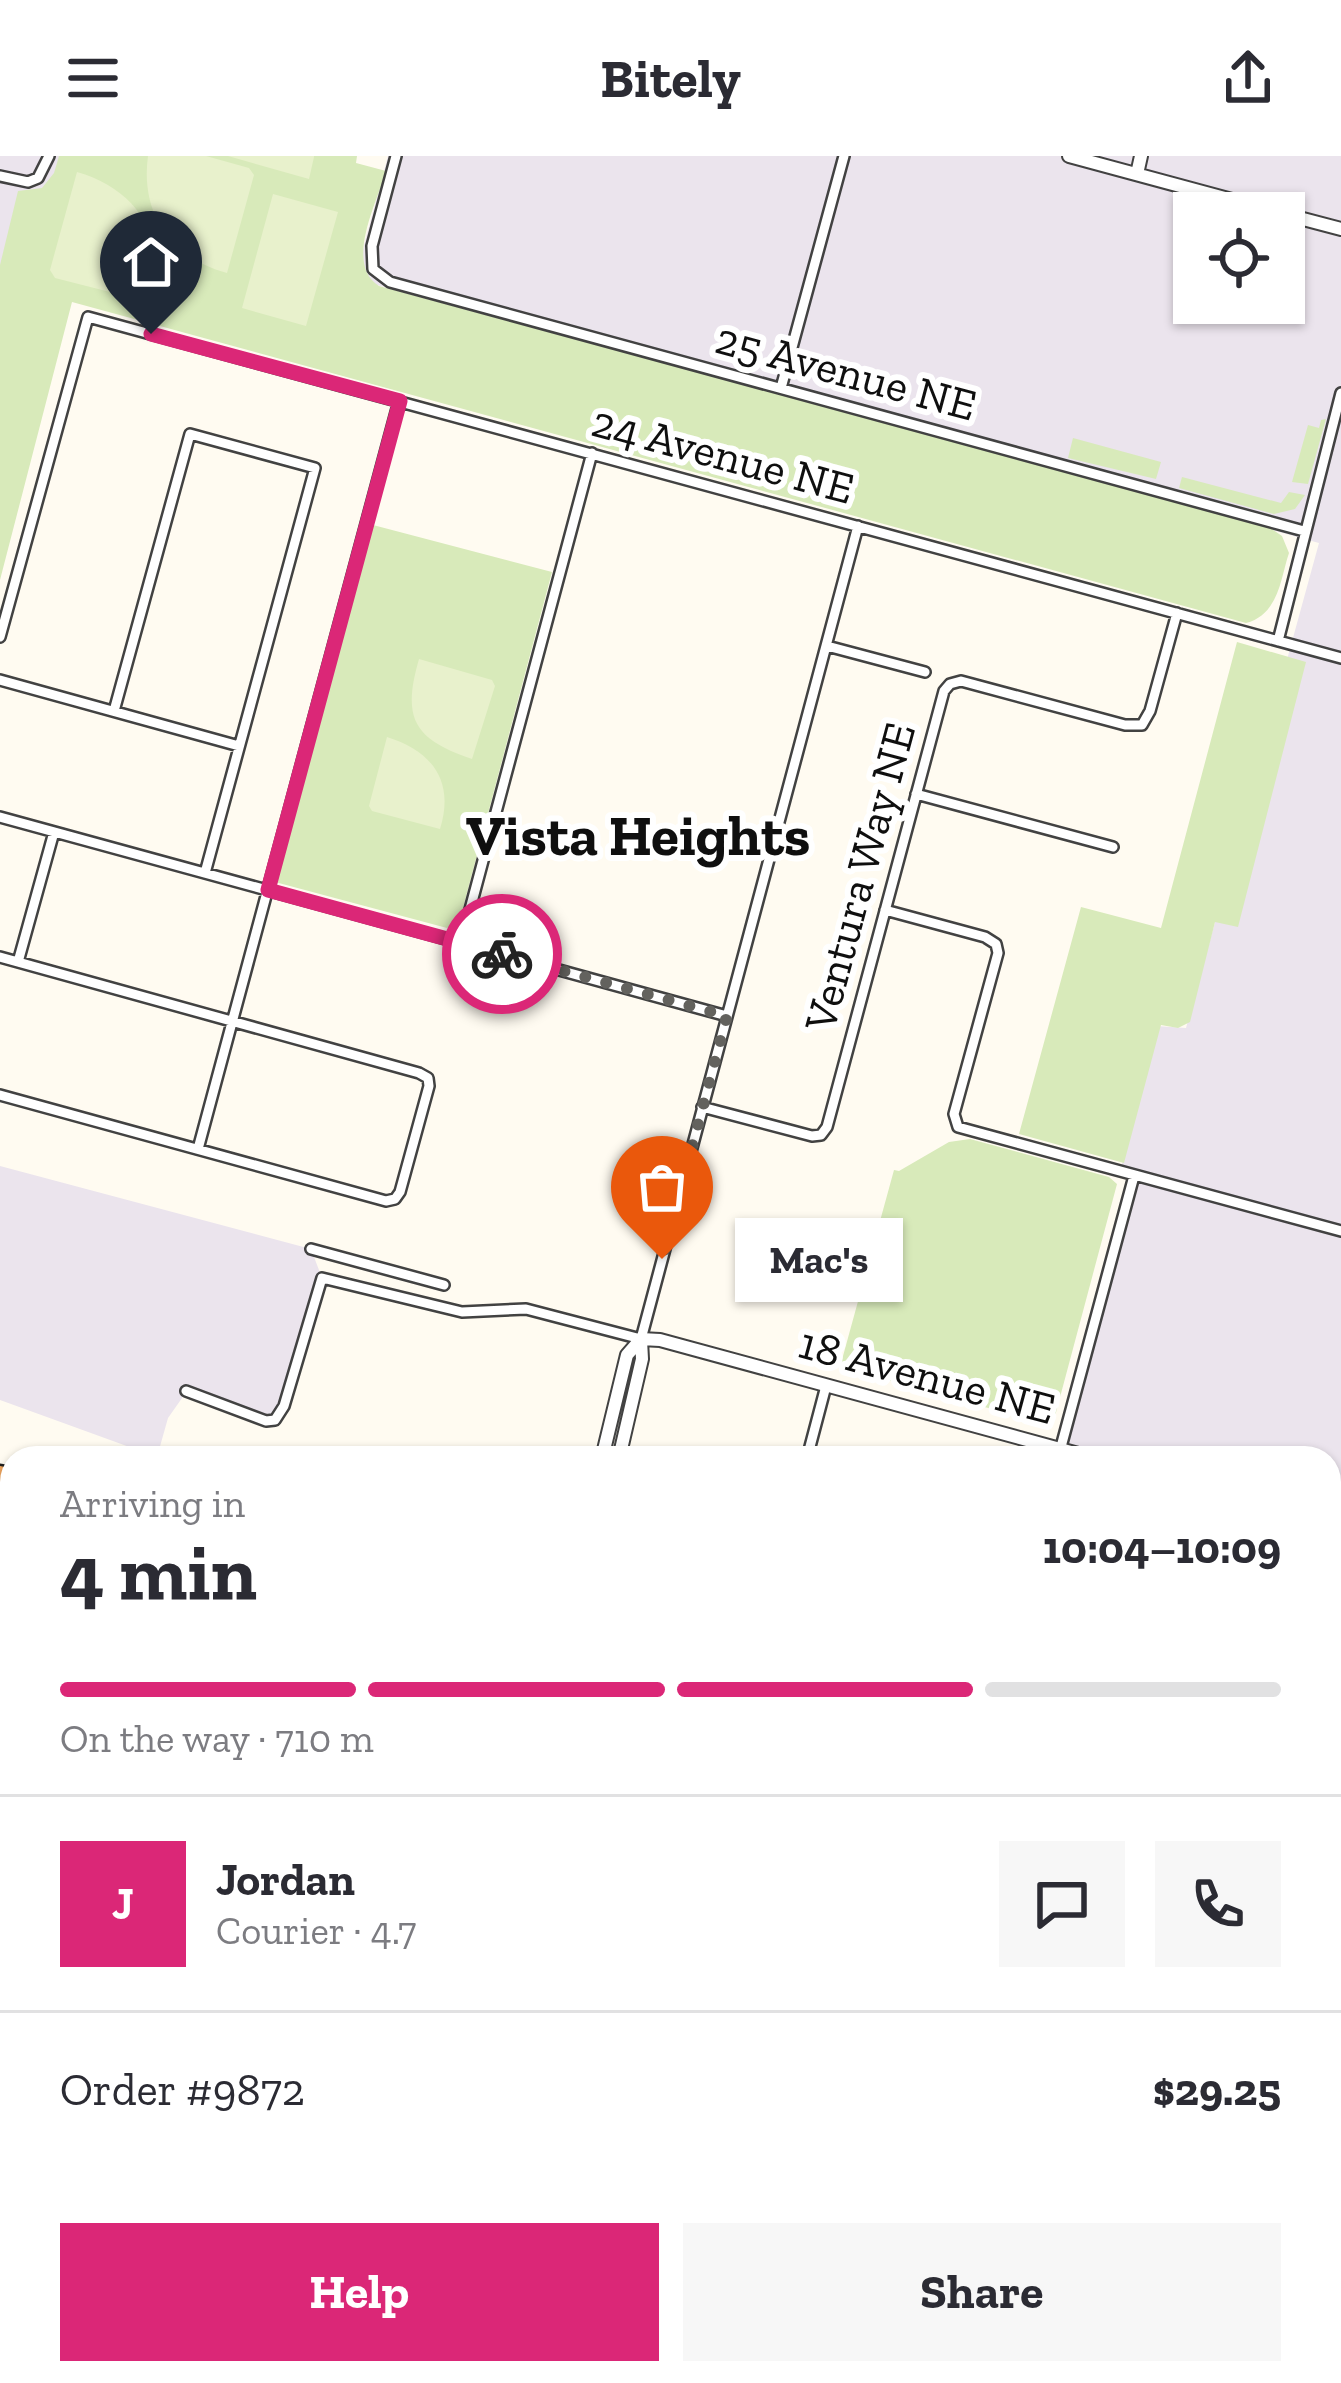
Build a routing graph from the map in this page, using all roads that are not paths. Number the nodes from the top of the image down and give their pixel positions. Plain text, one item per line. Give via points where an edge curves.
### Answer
1 (49, 156) edge
2 (396, 156) edge
3 (844, 156) edge
4 (1069, 156) edge
5 (1141, 156) edge
6 (1137, 174) junction
7 (0, 176) edge
8 (1202, 192) edge
9 (1305, 220) edge
10 (1341, 229) edge
11 (781, 388) junction
12 (1341, 393) edge
13 (400, 401) junction
14 (592, 453) junction
15 (858, 526) junction
16 (1304, 531) junction
17 (1177, 613) junction
18 (0, 638) edge
19 (1278, 640) junction
20 (827, 646) junction
21 (1341, 658) edge
22 (925, 672) dead end
23 (0, 680) edge
24 (114, 711) junction
25 (239, 746) junction
26 (916, 794) junction
27 (0, 818) edge
28 (54, 832) junction
29 (1113, 848) dead end
30 (205, 873) junction
31 (268, 890) junction
32 (885, 910) junction
33 (461, 943) junction
34 (0, 957) edge
35 (18, 962) junction
36 (727, 1016) junction
37 (232, 1022) junction
38 (0, 1095) edge
39 (703, 1107) junction
40 (198, 1149) junction
41 (1134, 1176) junction
42 (1341, 1231) edge
43 (311, 1249) dead end
44 (443, 1285) dead end
45 (641, 1339) junction
46 (826, 1386) junction
47 (187, 1391) dead end
48 (605, 1446) edge
49 (622, 1446) edge
50 (810, 1446) edge
51 (1032, 1446) edge
52 (1061, 1446) edge

1 - 7 street via 38,178
2 - 11 street, 25 Avenue NE via 372,246 374,269 390,282
3 - 11 street
4 - 6 street
5 - 6 street
6 - 8 street
9 - 10 street
11 - 16 street, 25 Avenue NE
12 - 16 street
13 - 14 street, 24 Avenue NE
13 - 18 street, 24 Avenue NE via 88,317
13 - 31 street
14 - 15 street, 24 Avenue NE
14 - 33 street
15 - 17 street, 24 Avenue NE
15 - 20 street
16 - 19 street
17 - 19 street, 24 Avenue NE
17 - 26 street, Ventura Way NE via 1142,725 950,684
19 - 21 street, 24 Avenue NE
20 - 22 street
20 - 36 street
23 - 24 street
24 - 25 street
24 - 25 street via 190,434 315,468
25 - 30 street
26 - 29 street
26 - 32 street, Ventura Way NE
27 - 28 street
28 - 30 street
28 - 35 street
30 - 31 street
31 - 33 street
31 - 37 street
32 - 39 street, Ventura Way NE via 821,1135
32 - 41 street via 996,944 954,1114 958,1127
33 - 36 street
34 - 35 street
35 - 37 street
36 - 39 street
37 - 40 street
37 - 40 street via 424,1075 430,1086 399,1196 386,1201
38 - 40 street
39 - 45 street
41 - 42 street
41 - 52 street
43 - 44 street
45 - 46 street, 18 Avenue NE
45 - 47 street, 18 Avenue NE via 526,1310 462,1312 322,1277 275,1420
45 - 48 street via 628,1355
45 - 49 street
46 - 50 street
46 - 51 street, 18 Avenue NE

